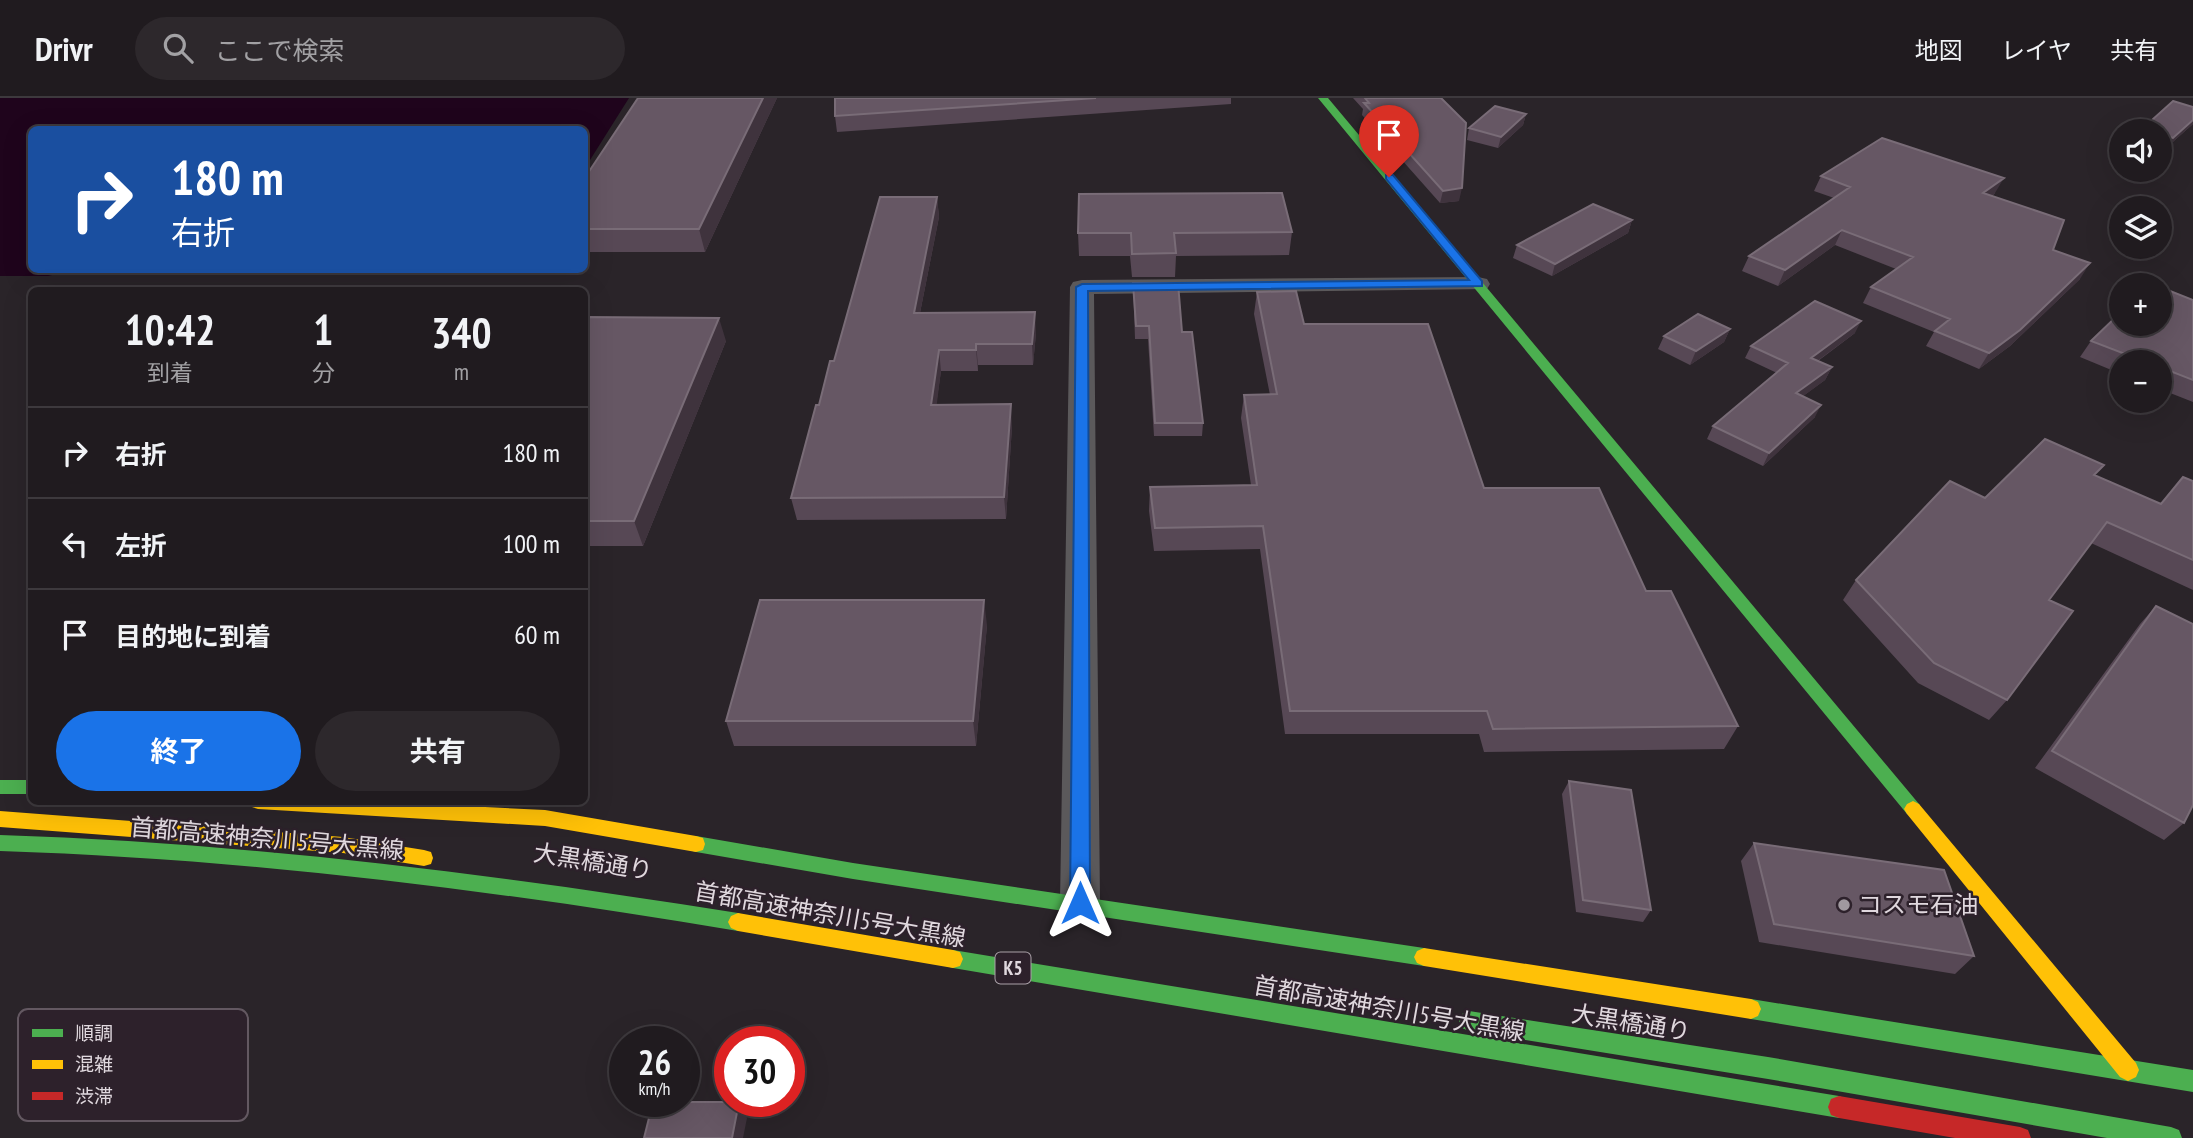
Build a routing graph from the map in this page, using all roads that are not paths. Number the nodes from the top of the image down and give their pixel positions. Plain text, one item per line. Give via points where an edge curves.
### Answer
1 (1324, 98) edge
2 (1478, 284) junction
3 (0, 787) edge
4 (28, 787) edge
5 (312, 805) edge
6 (0, 820) edge
7 (0, 843) edge
8 (1080, 903) junction
9 (967, 945) dead end
10 (1458, 1020) dead end
11 (2128, 1070) junction
12 (2193, 1081) edge
13 (2020, 1138) edge
14 (2171, 1138) edge

1 - 2 main road
2 - 8 street via 1082,287
2 - 11 main road
3 - 4 main road
5 - 8 main road, 大黒橋通り via 545,818 853,871
6 - 9 main road, 大黒橋通り via 344,845
7 - 13 main road, 首都高速神奈川5号大黒線 / K5 via 311,860 629,904
8 - 11 main road, 大黒橋通り
10 - 14 main road, 大黒橋通り
11 - 12 main road, 大黒橋通り

